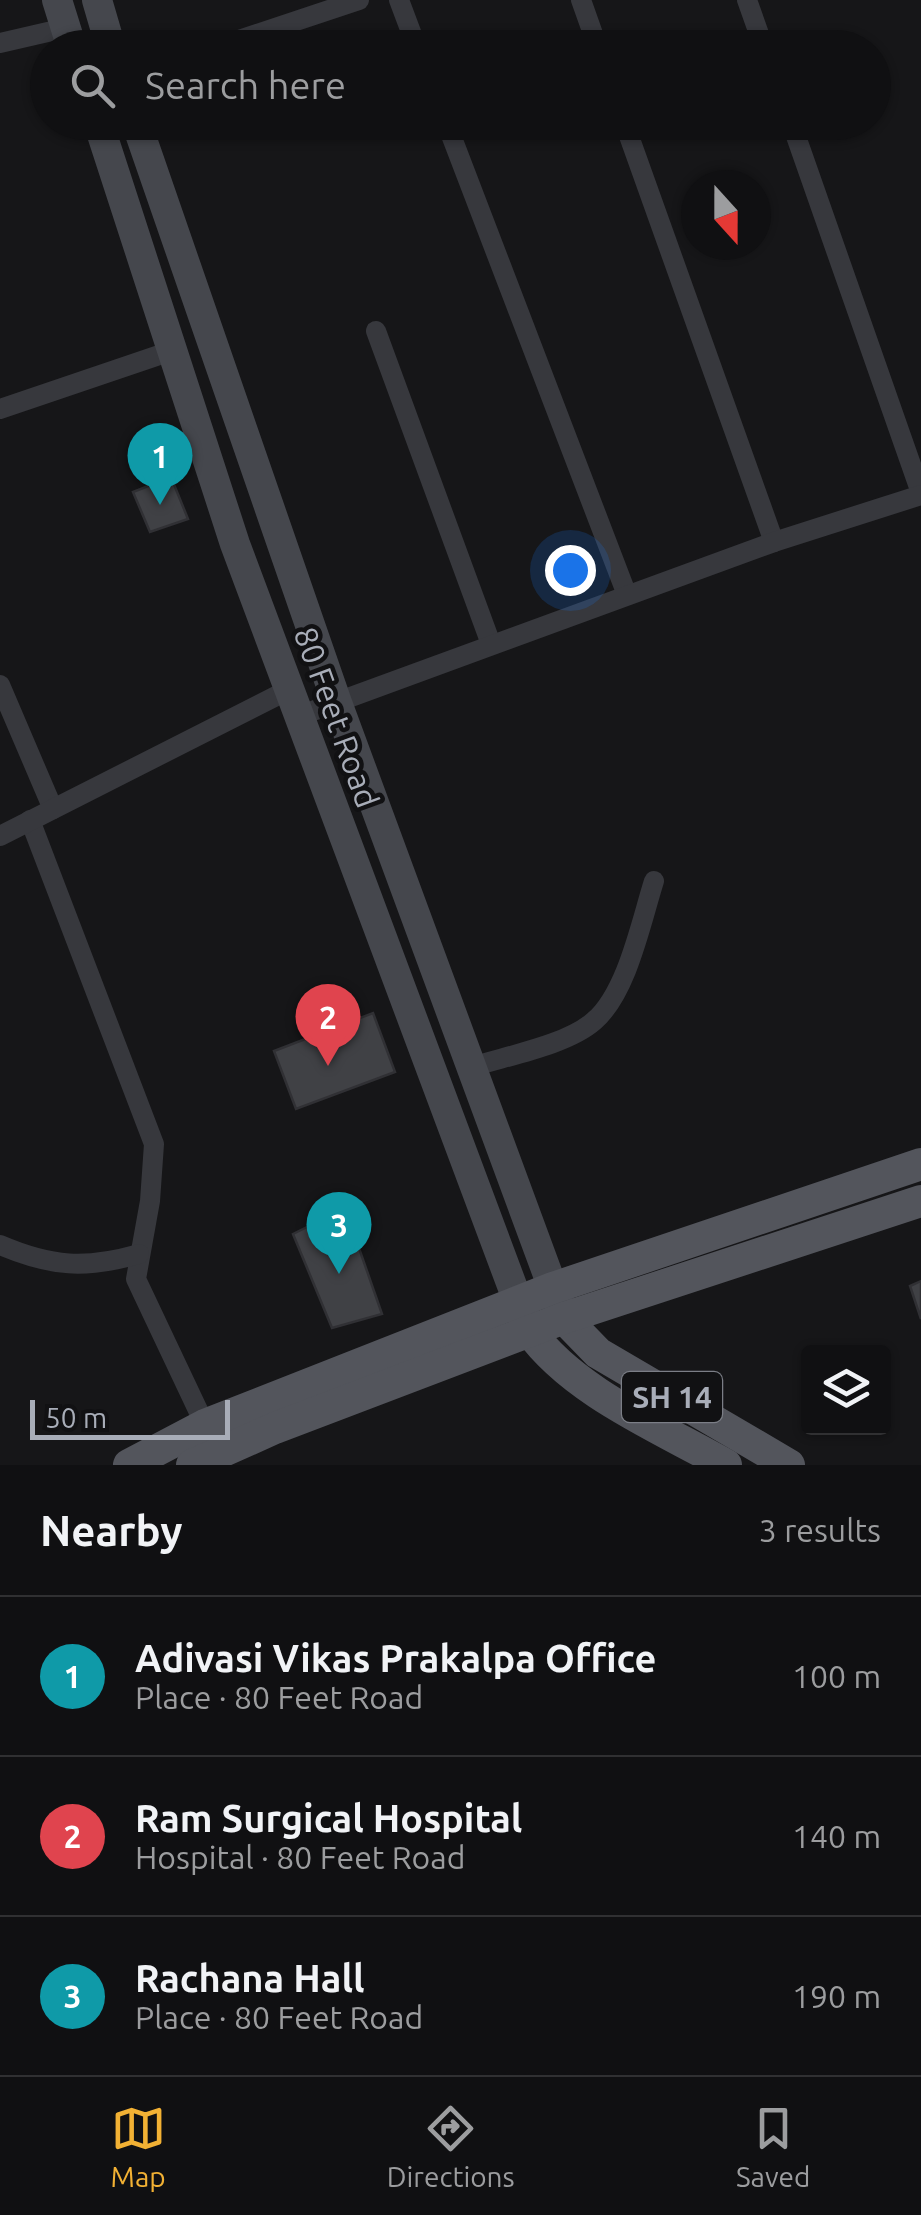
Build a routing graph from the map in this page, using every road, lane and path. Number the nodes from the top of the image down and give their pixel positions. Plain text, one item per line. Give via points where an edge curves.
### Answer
1 (96, 0) edge
2 (358, 0) edge
3 (399, 0) edge
4 (581, 0) edge
5 (748, 0) edge
6 (105, 30) edge
7 (269, 30) edge
8 (411, 30) edge
9 (592, 30) edge
10 (758, 30) edge
11 (30, 35) edge
12 (0, 43) edge
13 (104, 140) edge
14 (142, 140) edge
15 (453, 140) edge
16 (630, 140) edge
17 (796, 140) edge
18 (376, 331) dead end
19 (174, 350) junction
20 (0, 409) edge
21 (921, 494) edge
22 (774, 542) junction
23 (627, 595) junction
24 (491, 644) junction
25 (0, 684) edge
26 (336, 700) junction
27 (295, 702) junction
28 (53, 809) junction
29 (30, 820) junction
30 (0, 836) edge
31 (654, 881) dead end
32 (472, 1067) junction
33 (921, 1164) edge
34 (921, 1201) edge
35 (0, 1246) edge
36 (138, 1254) junction
37 (558, 1303) junction
38 (524, 1316) junction
39 (205, 1425) junction
40 (129, 1465) edge
41 (192, 1465) edge
42 (726, 1465) edge
43 (789, 1465) edge

1 - 6 main road
2 - 7 street
3 - 8 street
4 - 9 street
5 - 10 street
11 - 12 street
13 - 19 main road, 80 Feet Road
14 - 26 main road, 80 Feet Road
15 - 23 street
16 - 22 street
17 - 21 street
18 - 24 street
19 - 20 street
19 - 27 main road, 80 Feet Road
21 - 22 street
22 - 23 street
23 - 24 street
24 - 26 street
25 - 28 street
26 - 27 street
26 - 32 main road, 80 Feet Road
27 - 28 street
27 - 38 main road, 80 Feet Road
28 - 29 street
29 - 30 street
29 - 36 street via 154,1144
31 - 32 street via 620,986 595,1021
32 - 37 main road, 80 Feet Road
33 - 37 main road
34 - 37 main road
35 - 36 street via 67,1265
36 - 39 street via 142,1296
37 - 38 main road
37 - 43 main road, SH 14 via 598,1353
38 - 39 main road
38 - 41 main road
38 - 42 main road, SH 14 via 564,1369
39 - 40 main road

